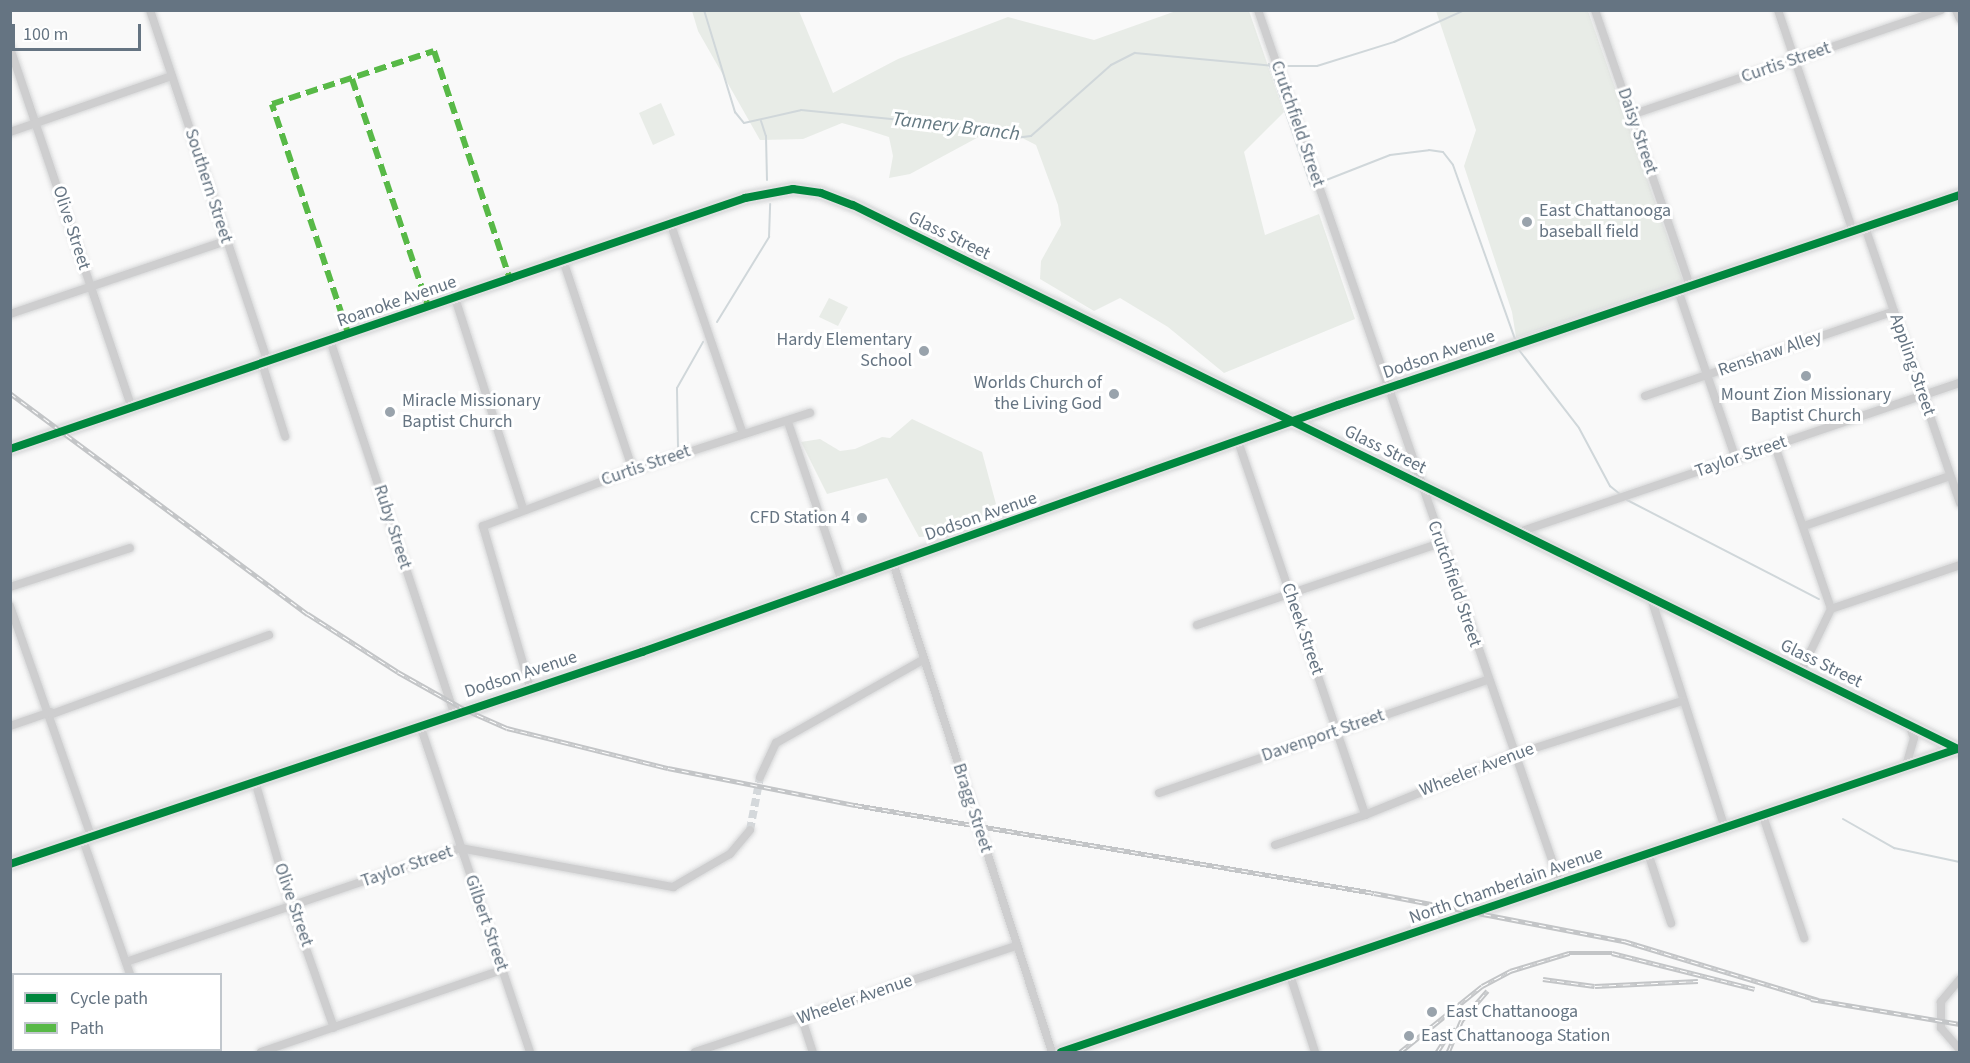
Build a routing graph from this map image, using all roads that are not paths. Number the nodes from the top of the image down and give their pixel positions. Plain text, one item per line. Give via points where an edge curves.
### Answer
1 (150, 10) edge
2 (1258, 10) edge
3 (1595, 10) edge
4 (1778, 10) edge
5 (1941, 10) edge
6 (1956, 10) edge
7 (1959, 19) edge
8 (10, 48) edge
9 (1795, 60) junction
10 (172, 76) junction
11 (1631, 116) junction
12 (36, 123) junction
13 (10, 132) edge
14 (793, 189) joint
15 (1959, 195) edge
16 (672, 225) junction
17 (1859, 229) junction
18 (226, 241) junction
19 (564, 263) junction
20 (91, 288) junction
21 (1684, 288) junction
22 (455, 298) junction
23 (1894, 311) junction
24 (10, 314) edge
25 (330, 340) junction
26 (265, 362) junction
27 (1707, 375) junction
28 (1959, 383) edge
29 (1388, 388) junction
30 (1645, 396) dead end
31 (1923, 396) junction
32 (132, 409) junction
33 (810, 413) dead end
34 (788, 422) junction
35 (1295, 423) junction
36 (743, 434) junction
37 (285, 436) dead end
38 (1239, 444) junction
39 (1775, 446) junction
40 (10, 449) edge
41 (1736, 459) junction
42 (1959, 467) edge
43 (633, 470) junction
44 (1949, 474) junction
45 (1420, 485) junction
46 (1959, 500) edge
47 (523, 509) junction
48 (1804, 526) junction
49 (1522, 531) junction
50 (1440, 543) junction
51 (130, 548) dead end
52 (893, 563) junction
53 (1959, 565) edge
54 (842, 579) junction
55 (10, 587) edge
56 (1290, 594) junction
57 (1652, 598) junction
58 (10, 606) edge
59 (1831, 609) junction
60 (1197, 625) dead end
61 (269, 635) dead end
62 (923, 660) junction
63 (1801, 671) junction
64 (1487, 680) junction
65 (530, 687) junction
66 (1682, 701) junction
67 (51, 713) junction
68 (454, 713) junction
69 (1908, 724) junction
70 (420, 725) junction
71 (10, 726) edge
72 (1337, 731) junction
73 (1959, 749) edge
74 (1513, 755) junction
75 (1906, 766) junction
76 (760, 777) tunnel mouth
77 (255, 781) junction
78 (1159, 793) dead end
79 (1365, 815) junction
80 (1763, 816) junction
81 (1725, 829) junction
82 (750, 830) tunnel mouth
83 (87, 838) junction
84 (1275, 845) dead end
85 (460, 848) junction
86 (1648, 853) junction
87 (11, 863) edge
88 (1560, 883) junction
89 (291, 906) junction
90 (1671, 923) dead end
91 (1804, 938) dead end
92 (1015, 946) junction
93 (126, 962) junction
94 (502, 970) junction
95 (129, 973) edge
96 (1290, 975) junction
97 (1959, 979) edge
98 (802, 1019) junction
99 (334, 1028) junction
100 (1957, 1042) edge
101 (1959, 1050) edge
102 (261, 1053) edge
103 (530, 1053) edge
104 (695, 1053) edge
105 (813, 1053) edge
106 (1053, 1053) edge
107 (1061, 1053) edge
108 (1315, 1053) edge

1 - 10 street, Southern Street
2 - 29 street, Crutchfield Street
3 - 11 street, Daisy Street
4 - 9 street, Appling Street
5 - 9 street, Curtis Street
6 - 7 street
8 - 12 street, Olive Street
9 - 11 street, Curtis Street
9 - 17 street, Appling Street
10 - 12 street
10 - 18 street, Southern Street
11 - 21 street, Daisy Street
12 - 13 street
12 - 20 street, Olive Street
14 - 16 street, Roanoke Avenue via 745,198
14 - 35 street, Glass Street via 821,193 853,205
15 - 17 street, Dodson Avenue
16 - 19 street, Roanoke Avenue
16 - 36 street
17 - 21 street, Dodson Avenue
17 - 23 street, Appling Street
18 - 20 street
18 - 26 street, Southern Street
19 - 22 street, Roanoke Avenue
19 - 43 street
20 - 24 street
20 - 32 street, Olive Street
21 - 27 street, Daisy Street
21 - 29 street, Dodson Avenue
22 - 25 street, Roanoke Avenue
22 - 47 street
23 - 27 street, Renshaw Alley
23 - 31 street, Appling Street
25 - 26 street, Roanoke Avenue
25 - 68 street, Ruby Street
26 - 32 street, Roanoke Avenue
26 - 37 street, Southern Street
27 - 30 street, Renshaw Alley
27 - 41 street, Daisy Street
28 - 31 street, Taylor Street
29 - 35 street, Dodson Avenue
29 - 45 street, Crutchfield Street
31 - 39 street, Taylor Street
31 - 44 street, Appling Street
32 - 40 street, Roanoke Avenue
33 - 34 street, Curtis Street
34 - 36 street, Curtis Street
34 - 54 street
35 - 38 street, Dodson Avenue
35 - 45 street, Glass Street
36 - 43 street, Curtis Street
38 - 52 street, Dodson Avenue
38 - 56 street, Cheek Street
39 - 41 street, Taylor Street
39 - 48 street
41 - 49 street, Taylor Street
42 - 44 street
43 - 47 street, Curtis Street
44 - 46 street, Appling Street
44 - 48 street
45 - 49 street, Glass Street
45 - 50 street, Crutchfield Street
47 - 65 street, Curtis Street via 483,526
48 - 59 street
49 - 57 street, Glass Street
50 - 56 street
50 - 64 street, Crutchfield Street
51 - 55 street
52 - 54 street, Dodson Avenue
52 - 62 street, Bragg Street
53 - 59 street
54 - 65 street, Dodson Avenue via 642,652
56 - 60 street
56 - 72 street, Cheek Street
57 - 63 street, Glass Street
57 - 66 street
58 - 67 street
59 - 63 street
61 - 67 street
62 - 76 street via 776,743
62 - 92 street, Bragg Street
63 - 69 street, Glass Street
64 - 72 street, Davenport Street
64 - 74 street, Crutchfield Street
65 - 68 street, Dodson Avenue
66 - 74 street, Wheeler Avenue
66 - 81 street
67 - 71 street
67 - 83 street
68 - 70 street, Dodson Avenue
69 - 73 street, Glass Street
69 - 75 street via 1914,738
70 - 77 street, Dodson Avenue
70 - 85 street, Gilbert Street
72 - 78 street, Davenport Street
72 - 79 street, Cheek Street
73 - 75 street, North Chamberlain Avenue
74 - 79 street, Wheeler Avenue
74 - 88 street, Crutchfield Street
75 - 80 street, North Chamberlain Avenue
77 - 83 street, Dodson Avenue
77 - 89 street, Olive Street
79 - 84 street, Wheeler Avenue
80 - 81 street, North Chamberlain Avenue
80 - 91 street
81 - 86 street, North Chamberlain Avenue
82 - 85 street, Taylor Street via 730,854 673,887
83 - 87 street, Dodson Avenue
83 - 93 street
85 - 89 street, Taylor Street
85 - 94 street, Gilbert Street
86 - 88 street, North Chamberlain Avenue
86 - 90 street
88 - 96 street, North Chamberlain Avenue
89 - 93 street, Taylor Street
89 - 99 street, Olive Street
92 - 98 street, Wheeler Avenue
92 - 106 street, Bragg Street
93 - 95 street
94 - 99 street
94 - 103 street, Gilbert Street
96 - 107 street, North Chamberlain Avenue
96 - 108 street
97 - 100 street via 1941,1002 1941,1028
98 - 104 street, Wheeler Avenue
98 - 105 street
99 - 102 street
100 - 101 street

